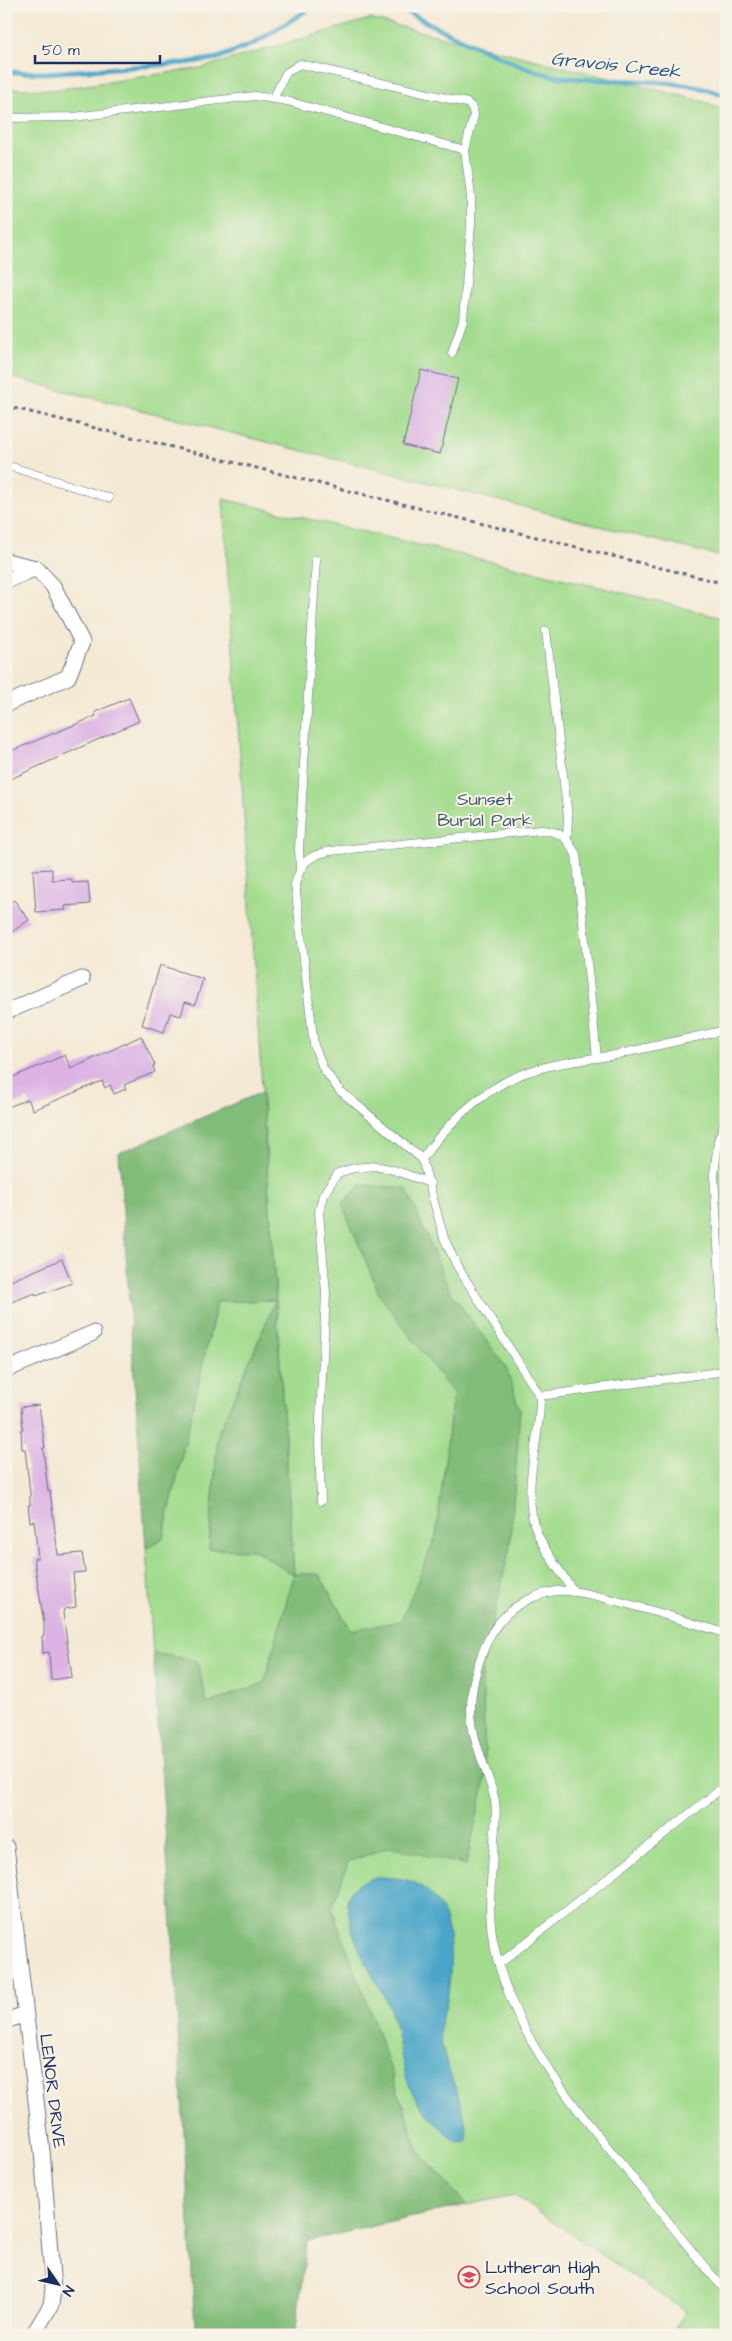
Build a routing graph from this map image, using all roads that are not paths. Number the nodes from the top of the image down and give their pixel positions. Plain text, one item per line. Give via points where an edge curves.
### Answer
1 (272, 99) junction
2 (6, 118) edge
3 (465, 150) junction
4 (452, 353) dead end
5 (6, 465) edge
6 (109, 498) dead end
7 (316, 560) dead end
8 (6, 561) edge
9 (36, 568) junction
10 (6, 581) edge
11 (546, 631) dead end
12 (6, 704) edge
13 (567, 840) junction
14 (300, 868) junction
15 (82, 979) dead end
16 (6, 1012) edge
17 (726, 1030) edge
18 (597, 1058) junction
19 (726, 1119) edge
20 (422, 1159) junction
21 (430, 1183) junction
22 (93, 1332) dead end
23 (726, 1356) edge
24 (6, 1370) edge
25 (726, 1371) edge
26 (540, 1396) junction
27 (321, 1501) dead end
28 (574, 1592) junction
29 (726, 1633) edge
30 (726, 1785) edge
31 (6, 1847) edge
32 (499, 1964) junction
33 (25, 2014) junction
34 (6, 2021) edge
35 (726, 2292) edge
36 (33, 2335) edge

1 - 2 lane via 255,96 74,117
1 - 3 lane
1 - 3 lane via 286,73 300,64 467,103 474,115
3 - 4 lane via 471,225 463,320
5 - 6 lane
7 - 14 lane
8 - 9 street
9 - 10 street
9 - 12 street via 53,586 82,642 68,677
11 - 13 lane via 568,817
13 - 14 lane via 554,831 541,830 330,852 312,855
13 - 18 lane via 576,854
14 - 20 lane via 294,884 314,1045 323,1068 339,1090
15 - 16 street
17 - 18 lane
18 - 20 lane via 535,1070 505,1082 474,1103 441,1132
19 - 23 lane via 718,1141 714,1175
20 - 21 lane
21 - 26 lane via 439,1223 457,1266
21 - 27 lane via 375,1166 354,1168 338,1173 323,1194 319,1212 326,1293 319,1441
22 - 24 street
25 - 26 lane
26 - 28 lane via 530,1493 532,1515 539,1536
28 - 29 lane via 630,1604
28 - 32 lane via 558,1590 530,1598 506,1612 482,1653 474,1680 471,1708 474,1734 496,1806 490,1900
30 - 32 lane
31 - 33 street, LENOR DRIVE
32 - 35 lane via 516,2014 539,2056 573,2104
33 - 34 street
33 - 36 street, LENOR DRIVE via 42,2151 52,2289 51,2305

